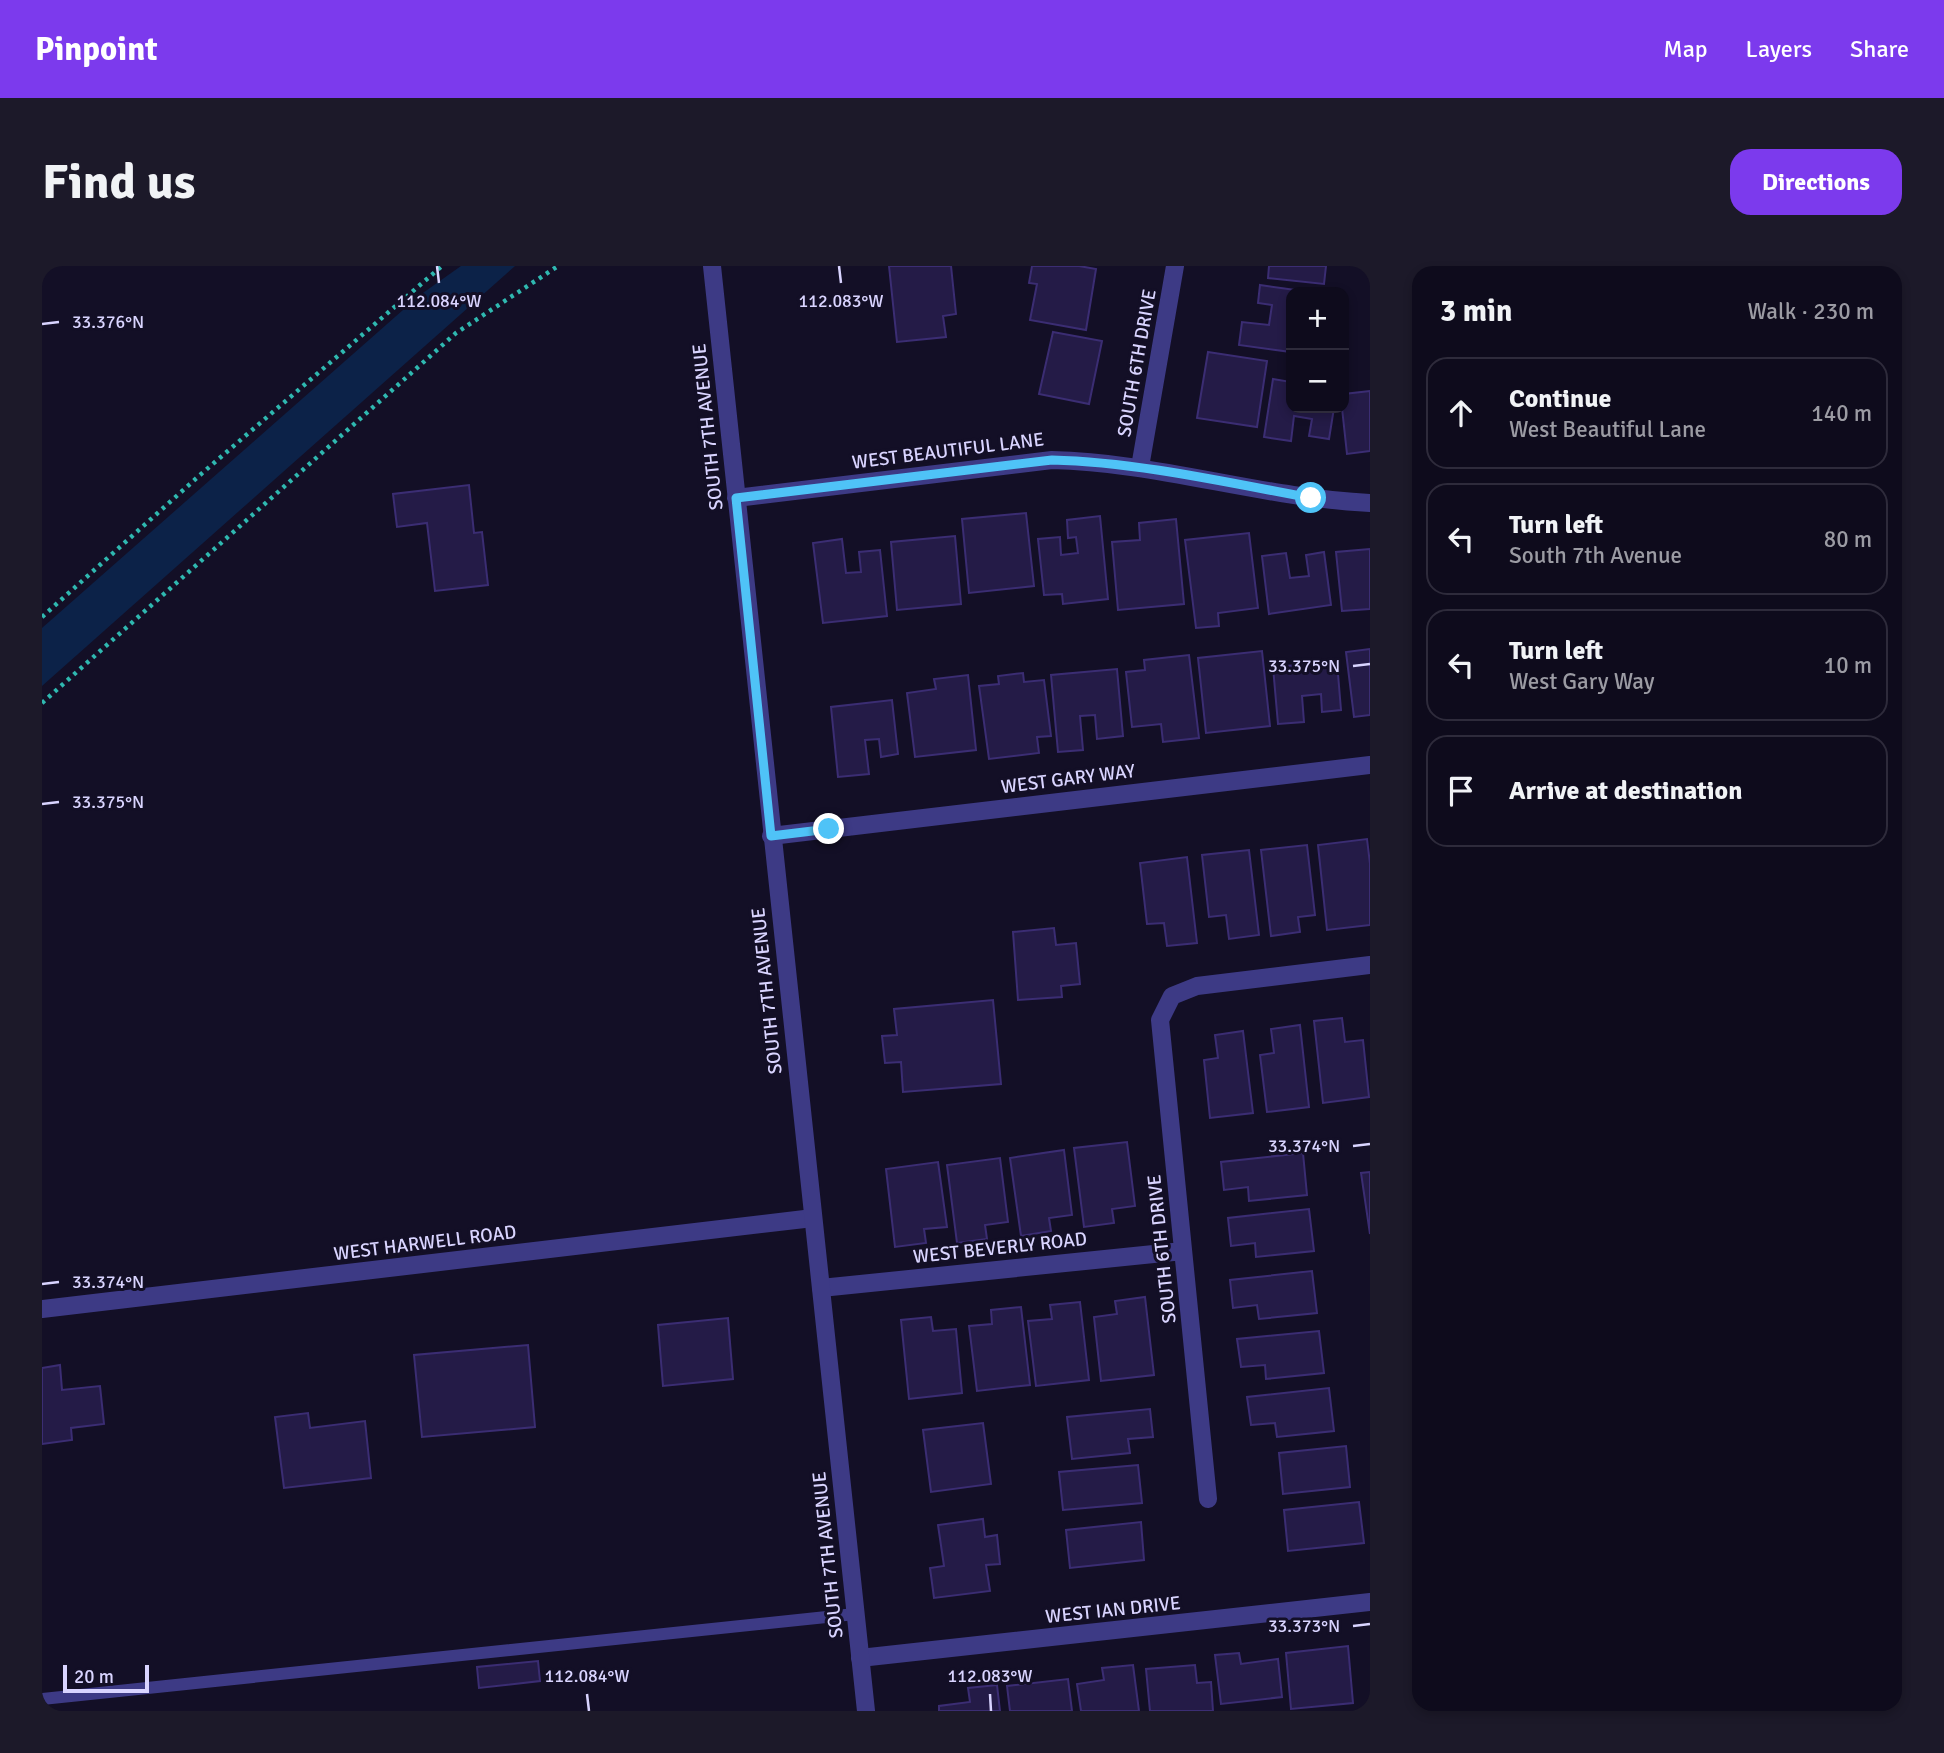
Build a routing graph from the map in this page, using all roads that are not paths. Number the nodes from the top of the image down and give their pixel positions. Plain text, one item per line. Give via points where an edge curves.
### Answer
1 (712, 266) edge
2 (1175, 266) edge
3 (1140, 467) junction
4 (736, 498) junction
5 (1370, 503) edge
6 (1370, 765) edge
7 (771, 836) junction
8 (1370, 965) edge
9 (813, 1218) junction
10 (1183, 1251) junction
11 (821, 1288) junction
12 (42, 1309) edge
13 (1208, 1499) dead end
14 (1370, 1602) edge
15 (855, 1614) junction
16 (860, 1658) junction
17 (42, 1699) edge
18 (866, 1711) edge

1 - 4 street, SOUTH 7TH AVENUE
2 - 3 street, SOUTH 6TH DRIVE
3 - 4 street, WEST BEAUTIFUL LANE via 1052,460
3 - 5 street, WEST BEAUTIFUL LANE via 1311,498
4 - 7 street, SOUTH 7TH AVENUE
6 - 7 street, WEST GARY WAY
7 - 9 street, SOUTH 7TH AVENUE
8 - 10 street, SOUTH 6TH DRIVE via 1197,986 1172,996 1160,1020
9 - 11 street, SOUTH 7TH AVENUE
9 - 12 street, WEST HARWELL ROAD
10 - 11 street, WEST BEVERLY ROAD
10 - 13 street, SOUTH 6TH DRIVE
11 - 15 street, SOUTH 7TH AVENUE
14 - 16 street, WEST IAN DRIVE
15 - 16 street, SOUTH 7TH AVENUE
15 - 17 lane
16 - 18 street, SOUTH 7TH AVENUE

